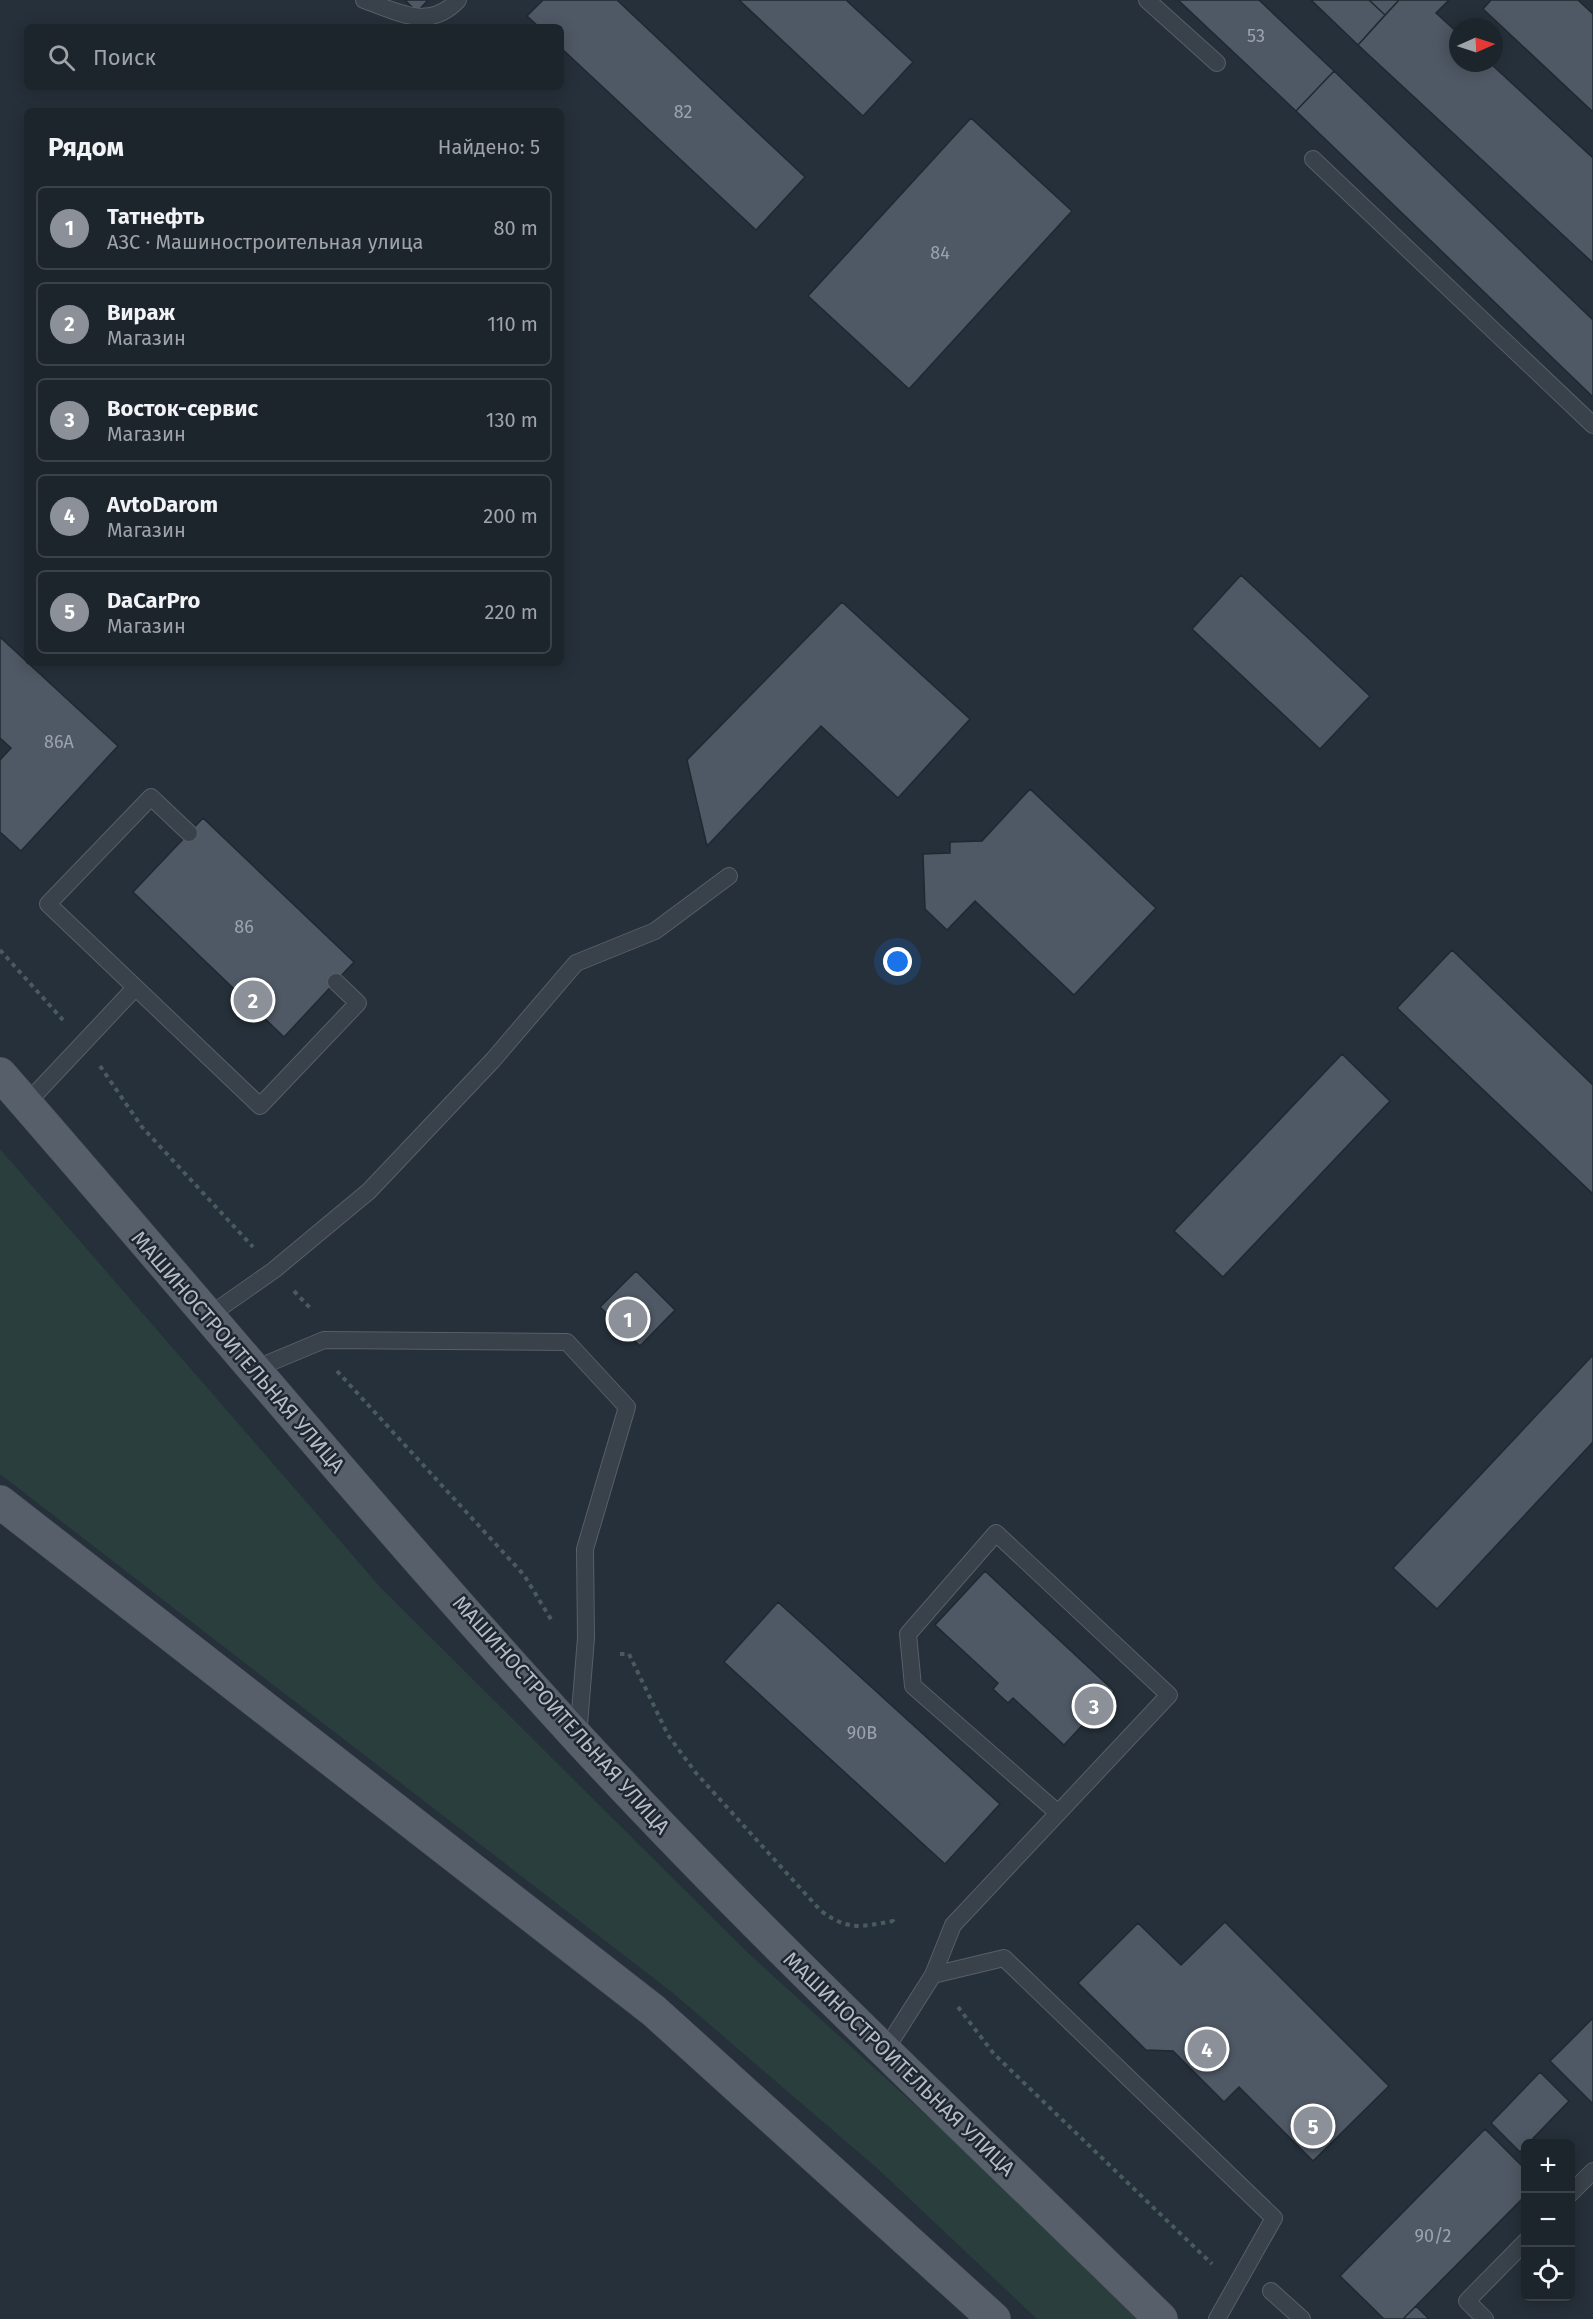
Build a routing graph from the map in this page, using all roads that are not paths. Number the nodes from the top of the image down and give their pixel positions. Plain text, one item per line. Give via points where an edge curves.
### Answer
1 (364, 0) edge
2 (458, 0) edge
3 (1147, 0) edge
4 (1217, 63) dead end
5 (1313, 159) dead end
6 (1593, 425) edge
7 (189, 833) dead end
8 (729, 876) dead end
9 (336, 982) dead end
10 (135, 988) junction
11 (0, 1074) edge
12 (26, 1104) junction
13 (207, 1317) junction
14 (252, 1370) junction
15 (0, 1502) edge
16 (578, 1738) junction
17 (1058, 1813) junction
18 (933, 1975) junction
19 (886, 2049) junction
20 (1593, 2171) edge
21 (1571, 2193) edge
22 (1521, 2246) edge
23 (1272, 2291) dead end
24 (993, 2319) edge
25 (1161, 2319) edge
26 (1217, 2319) edge
27 (1302, 2319) edge
28 (1485, 2319) edge

1 - 2 lane via 422,19 441,14
3 - 4 lane
5 - 6 lane
7 - 10 lane via 151,796 48,904
8 - 13 lane via 655,931 576,963 493,1060 369,1191 274,1270
9 - 10 lane via 358,1004 260,1106
10 - 12 lane
11 - 12 main road, МАШИНОСТРОИТЕЛЬНАЯ УЛИЦА
12 - 13 main road, МАШИНОСТРОИТЕЛЬНАЯ УЛИЦА
13 - 14 main road, МАШИНОСТРОИТЕЛЬНАЯ УЛИЦА
14 - 16 main road, МАШИНОСТРОИТЕЛЬНАЯ УЛИЦА
14 - 16 lane via 324,1340 567,1342 627,1407 585,1549 586,1638
15 - 24 main road via 654,2011
16 - 19 main road, МАШИНОСТРОИТЕЛЬНАЯ УЛИЦА via 742,1912
17 - 17 lane via 1169,1695 996,1533 908,1634 913,1686
17 - 18 lane via 953,1925
18 - 19 lane
18 - 26 lane via 1004,1958 1274,2218
19 - 25 main road, МАШИНОСТРОИТЕЛЬНАЯ УЛИЦА
20 - 21 lane
22 - 28 lane via 1467,2301
23 - 27 lane

